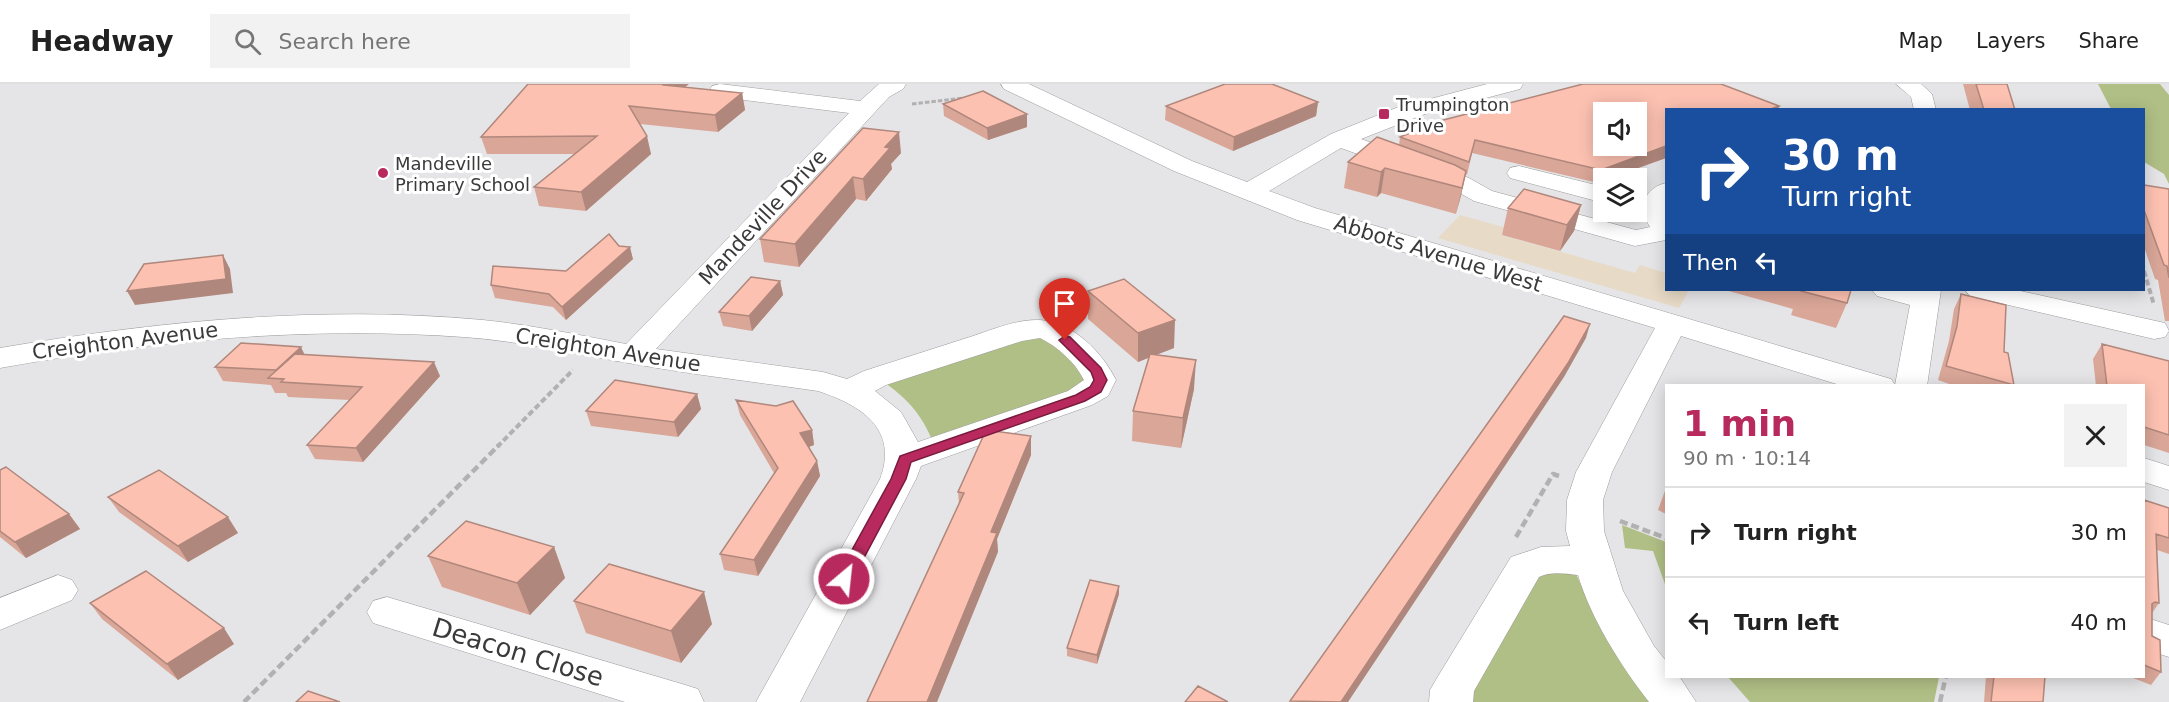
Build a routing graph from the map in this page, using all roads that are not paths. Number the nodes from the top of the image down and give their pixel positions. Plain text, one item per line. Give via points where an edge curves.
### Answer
1 (895, 84) edge
2 (1012, 84) edge
3 (1907, 84) edge
4 (1491, 86) edge
5 (720, 91) edge
6 (866, 108) junction
7 (1924, 108) edge
8 (1339, 139) junction
9 (1519, 173) dead end
10 (1593, 192) edge
11 (1248, 193) junction
12 (1658, 212) edge
13 (1895, 291) edge
14 (1984, 291) edge
15 (1927, 295) edge
16 (1673, 324) junction
17 (2154, 330) dead end
18 (634, 354) junction
19 (0, 358) edge
20 (1872, 384) edge
21 (1911, 384) edge
22 (851, 390) junction
23 (905, 459) junction
24 (2145, 470) edge
25 (2169, 478) edge
26 (1594, 563) junction
27 (58, 590) dead end
28 (387, 612) dead end
29 (0, 615) edge
30 (2145, 633) edge
31 (2169, 641) edge
32 (682, 702) edge
33 (778, 702) edge
34 (1451, 702) edge
35 (1674, 702) edge

1 - 6 street, Mandeville Drive
2 - 11 street, Abbots Avenue West
3 - 7 street via 1921,94
4 - 8 street via 1404,112
5 - 6 street
6 - 18 street, Mandeville Drive
8 - 11 street
8 - 12 street via 1460,183 1483,196 1635,238
9 - 10 street
11 - 16 street, Abbots Avenue West
13 - 15 street
14 - 17 street
15 - 21 street
16 - 20 street, Abbots Avenue West
16 - 26 street via 1594,472 1585,500 1585,531
18 - 19 street, Creighton Avenue via 466,328 299,323 201,329
18 - 22 street, Creighton Avenue via 823,382
22 - 23 street, Creighton Avenue via 888,417
22 - 23 street via 875,378 1017,332 1040,329 1065,340 1097,371 1100,380 1096,389 1080,398
23 - 33 street via 898,479
24 - 25 street
26 - 34 street via 1547,559 1525,567 1452,690
26 - 35 street via 1619,624 1639,658
27 - 29 street
28 - 32 street, Deacon Close
30 - 31 street

